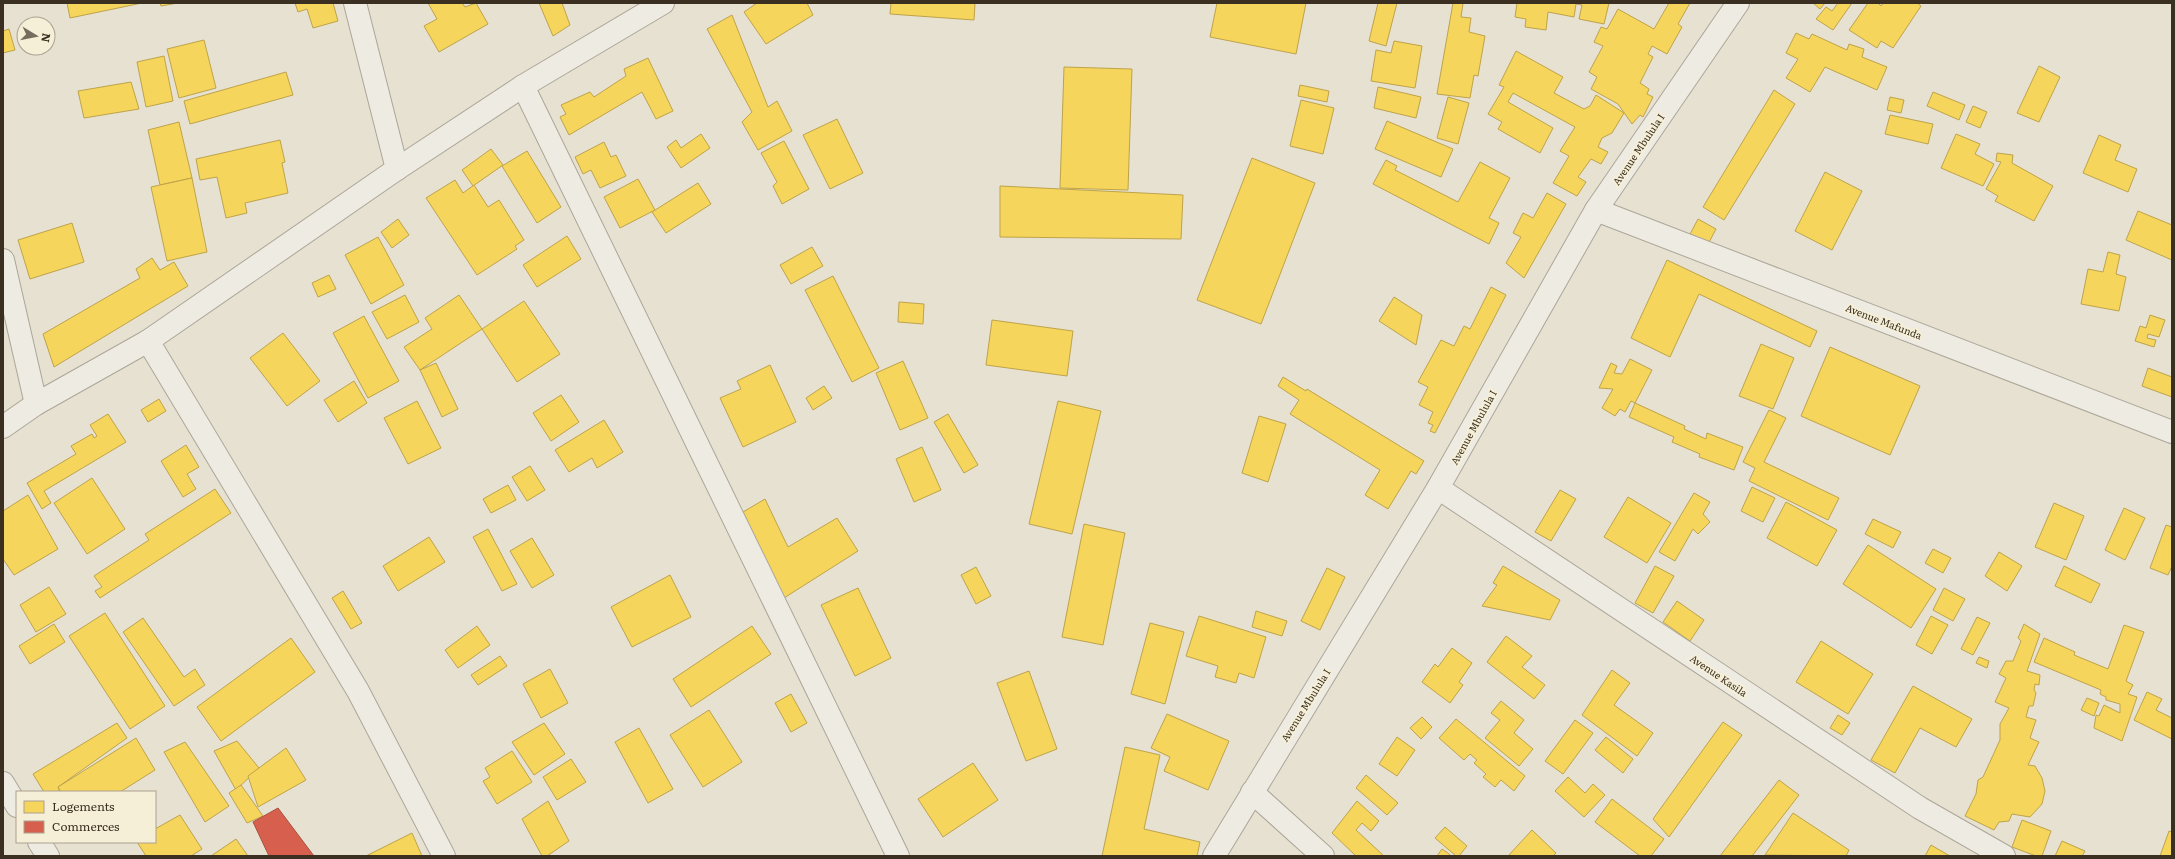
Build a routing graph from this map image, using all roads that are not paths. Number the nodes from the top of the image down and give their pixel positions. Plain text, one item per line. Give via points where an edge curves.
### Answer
1 (355, 3) edge
2 (663, 3) edge
3 (1738, 3) edge
4 (522, 86) junction
5 (397, 169) junction
6 (1596, 210) junction
7 (3, 260) edge
8 (148, 340) junction
9 (36, 404) junction
10 (3, 427) edge
11 (2172, 432) edge
12 (1438, 488) junction
13 (3, 783) edge
14 (1252, 792) junction
15 (16, 804) edge
16 (40, 843) edge
17 (48, 856) edge
18 (444, 856) edge
19 (898, 856) edge
20 (1214, 856) edge
21 (1323, 856) edge
22 (2004, 856) edge

1 - 5 street
2 - 4 street
3 - 6 street, Avenue Mbulula I
4 - 5 street
4 - 19 street
5 - 8 street
6 - 11 street, Avenue Mafunda
6 - 12 street, Avenue Mbulula I
7 - 9 street
8 - 9 street
8 - 18 street via 358,691
9 - 10 street
12 - 14 street, Avenue Mbulula I
12 - 22 street, Avenue Kasila via 1920,808
13 - 15 street
14 - 20 street, Avenue Mbulula I
14 - 21 street
16 - 17 street

